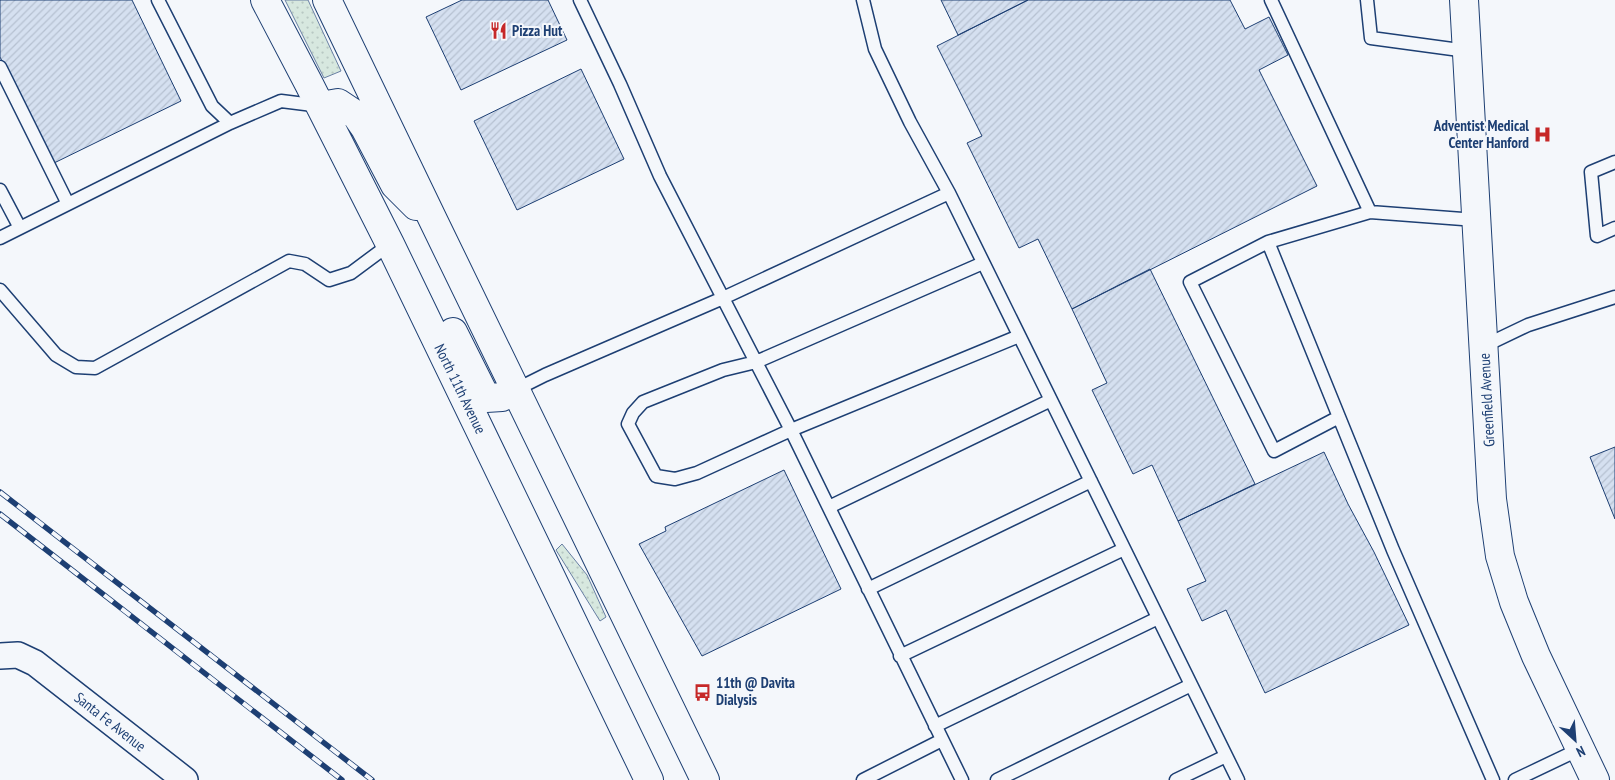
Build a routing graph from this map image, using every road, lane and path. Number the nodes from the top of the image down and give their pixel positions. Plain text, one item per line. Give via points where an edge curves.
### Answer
1 (158, 0) edge
2 (265, 0) edge
3 (327, 0) edge
4 (580, 0) edge
5 (863, 0) edge
6 (1271, 0) edge
7 (1367, 0) edge
8 (1464, 0) edge
9 (1467, 51) junction
10 (0, 67) edge
11 (321, 106) junction
12 (230, 123) junction
13 (1615, 162) edge
14 (0, 190) edge
15 (949, 193) junction
16 (68, 204) junction
17 (1370, 212) junction
18 (1476, 220) junction
19 (434, 222) junction
20 (20, 228) junction
21 (1615, 228) edge
22 (0, 238) edge
23 (1268, 242) junction
24 (390, 244) junction
25 (984, 263) junction
26 (0, 290) edge
27 (1615, 297) edge
28 (723, 298) junction
29 (1020, 336) junction
30 (1484, 346) junction
31 (756, 362) junction
32 (515, 390) junction
33 (1051, 400) junction
34 (1339, 417) junction
35 (791, 430) junction
36 (1091, 481) junction
37 (829, 507) junction
38 (1124, 549) junction
39 (868, 589) junction
40 (1158, 618) junction
41 (0, 656) edge
42 (900, 656) junction
43 (1192, 685) junction
44 (935, 726) junction
45 (942, 740) junction
46 (1580, 749) junction
47 (1226, 756) junction
48 (185, 780) edge
49 (649, 780) edge
50 (705, 780) edge
51 (863, 780) edge
52 (962, 780) edge
53 (997, 780) edge
54 (1176, 780) edge
55 (1238, 780) edge
56 (1493, 780) edge
57 (1515, 780) edge
58 (1595, 780) edge

1 - 12 lane via 212,106
2 - 11 main road, North 11th Avenue
3 - 19 main road
4 - 28 lane via 660,176
5 - 15 lane via 875,49
6 - 17 lane
7 - 9 lane via 1371,38
8 - 9 main road, Greenfield Avenue
9 - 18 main road, Greenfield Avenue
10 - 16 lane
11 - 12 lane via 281,101
11 - 19 main road via 338,103 356,115 395,185
11 - 24 main road, North 11th Avenue
12 - 16 lane
13 - 21 lane via 1592,172 1597,236
14 - 20 lane
15 - 25 lane
15 - 28 lane
16 - 20 lane
17 - 18 lane
17 - 23 lane
18 - 30 main road, Greenfield Avenue
19 - 32 main road
20 - 22 lane
23 - 34 lane
23 - 34 lane via 1190,282 1274,451
24 - 26 lane via 351,273 329,280 305,264 289,260 95,368 76,367 56,355
24 - 32 main road via 414,260 486,398 502,397
24 - 49 main road, North 11th Avenue
25 - 29 lane
25 - 31 lane
27 - 30 lane via 1528,325
28 - 31 lane
28 - 32 lane
29 - 33 lane
29 - 35 lane
30 - 46 main road, Greenfield Avenue via 1492,499 1500,556 1536,656
31 - 35 lane
31 - 35 lane via 722,370 644,402 628,424 656,476 675,479 698,473
32 - 50 main road
33 - 36 lane
33 - 37 lane
34 - 56 lane via 1392,550
35 - 37 lane
36 - 38 lane
36 - 39 lane
37 - 39 lane
38 - 40 lane
38 - 42 lane
39 - 42 lane
40 - 43 lane
40 - 44 lane
41 - 48 street, Santa Fe Avenue via 18,655 35,663
42 - 44 lane
43 - 47 lane
43 - 53 lane
44 - 45 lane
45 - 51 lane
45 - 52 lane
46 - 57 lane
46 - 58 main road, Greenfield Avenue
47 - 54 lane
47 - 55 lane

